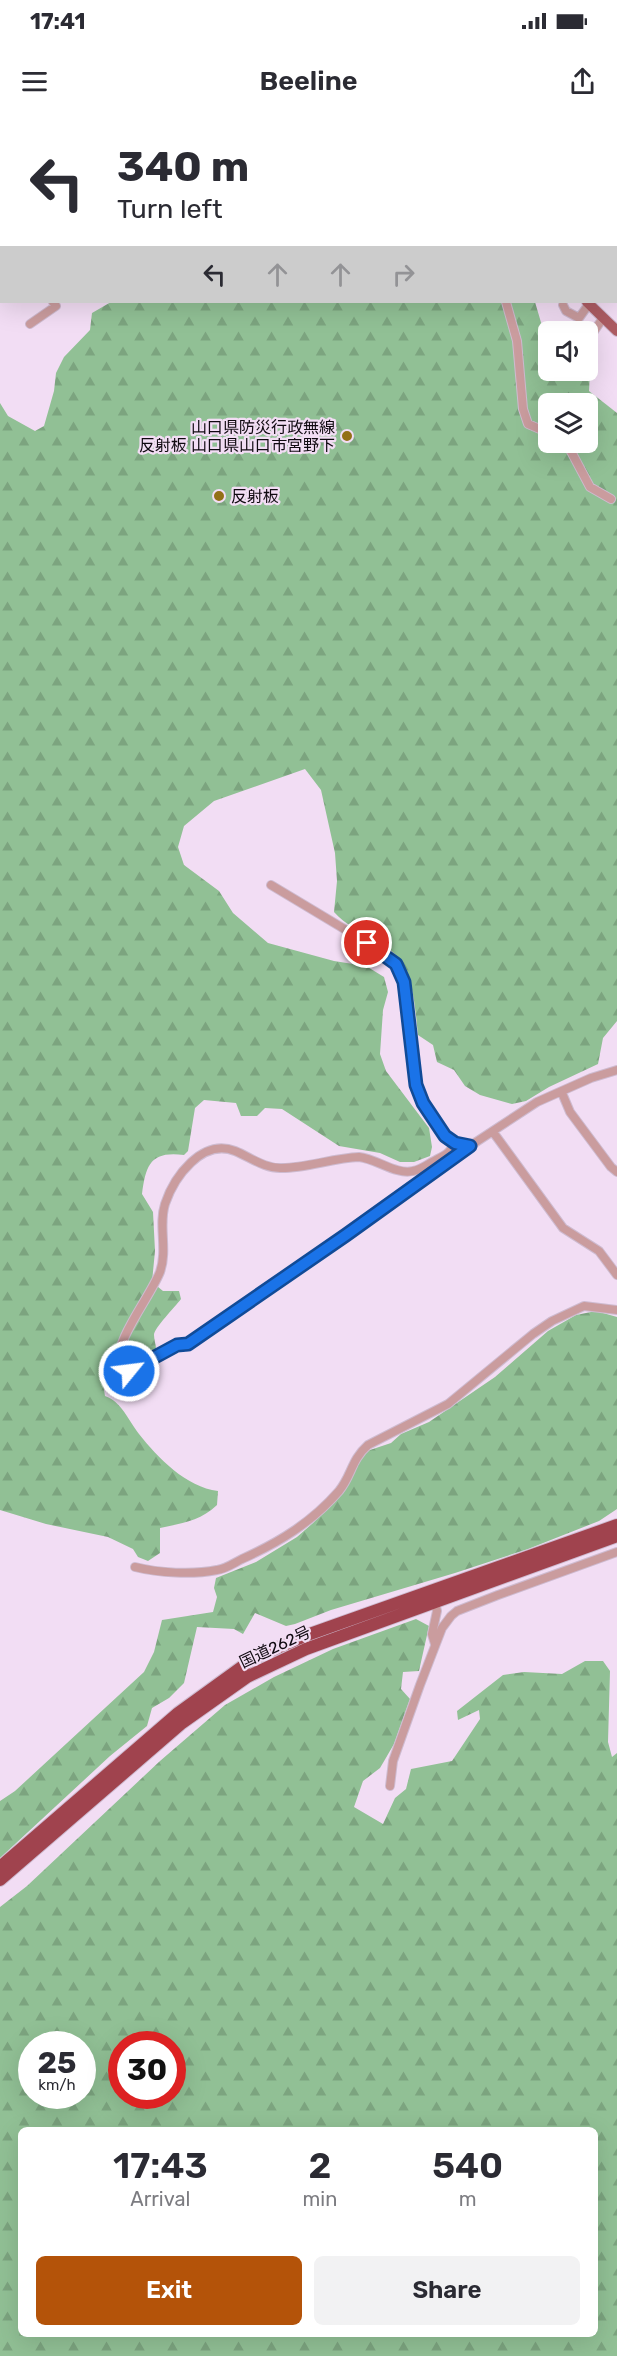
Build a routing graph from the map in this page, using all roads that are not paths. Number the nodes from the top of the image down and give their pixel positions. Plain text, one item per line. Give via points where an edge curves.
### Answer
1 (54, 303) edge
2 (506, 303) edge
3 (588, 303) edge
4 (563, 310) dead end
5 (603, 318) junction
6 (30, 324) dead end
7 (598, 325) edge
8 (617, 331) edge
9 (538, 428) edge
10 (572, 453) edge
11 (611, 499) dead end
12 (271, 885) dead end
13 (617, 1070) edge
14 (562, 1093) junction
15 (493, 1132) junction
16 (455, 1143) junction
17 (470, 1146) junction
18 (617, 1172) edge
19 (617, 1275) edge
20 (617, 1310) edge
21 (617, 1525) edge
22 (617, 1536) edge
23 (617, 1552) edge
24 (135, 1567) dead end
25 (434, 1597) junction
26 (435, 1644) junction
27 (390, 1786) dead end
28 (0, 1867) edge
29 (0, 1880) edge

1 - 6 street via 56,306
2 - 9 street via 517,341 523,409 528,424
3 - 4 street via 579,318
3 - 5 main road
5 - 7 street
5 - 8 main road
10 - 11 street via 590,487
12 - 16 street via 396,964 404,982 416,1085 445,1136
13 - 14 street
14 - 15 street via 537,1102
14 - 18 street via 570,1112
15 - 17 street
15 - 19 street via 562,1228 599,1251
16 - 17 street
16 - 17 street via 447,1154 409,1172 359,1157 282,1168 224,1149 210,1150 195,1159 176,1182 166,1203 162,1218 164,1262 124,1340 118,1367 129,1371 177,1345 188,1344
20 - 24 street via 584,1306 552,1321 448,1404 368,1445 358,1454 346,1482 313,1518 258,1552 207,1572
21 - 25 highway, 国道262号
22 - 25 highway, 国道262号
23 - 26 street via 457,1611 442,1628
25 - 26 street
25 - 28 highway, 国道262号 via 307,1635 254,1658 178,1713
25 - 29 highway, 国道262号 via 276,1662 226,1690 182,1723
26 - 27 street via 393,1761

